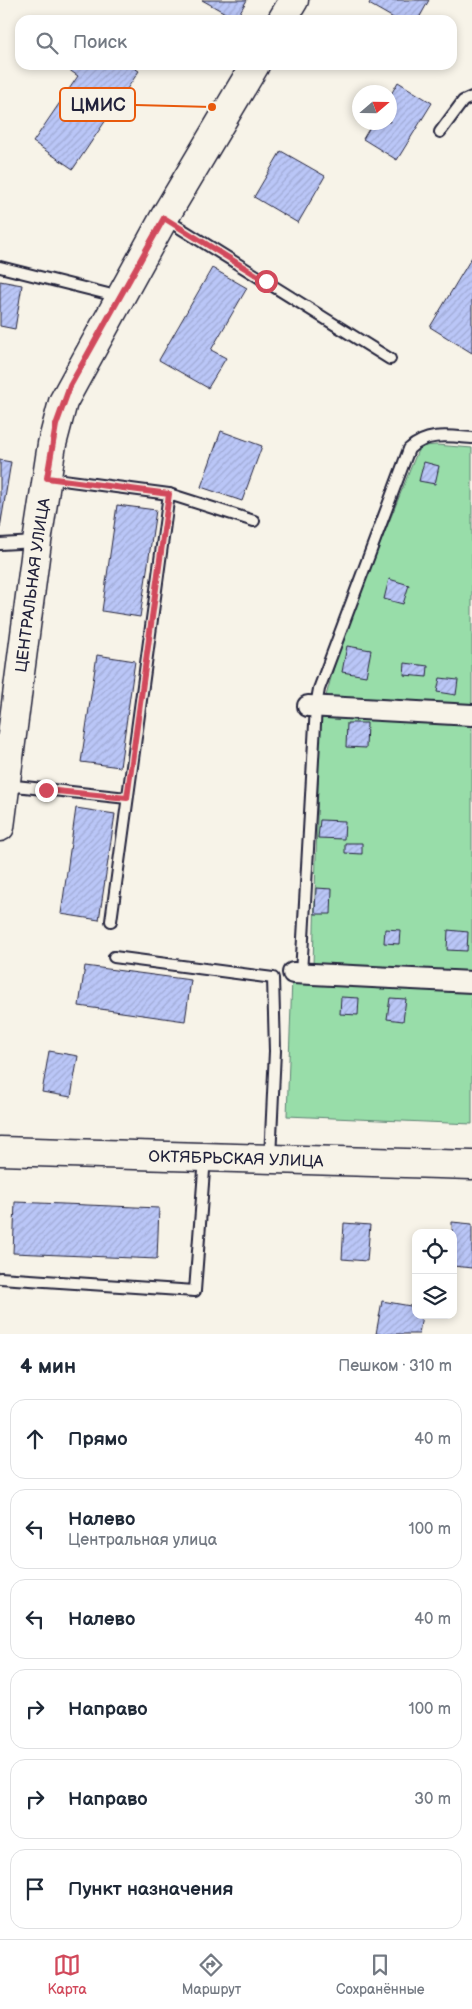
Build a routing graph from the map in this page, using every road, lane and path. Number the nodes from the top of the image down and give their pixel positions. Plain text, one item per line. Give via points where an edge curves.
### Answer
1 (294, 0) edge
2 (285, 15) edge
3 (252, 70) edge
4 (472, 98) edge
5 (440, 132) dead end
6 (164, 218) junction
7 (0, 266) edge
8 (120, 296) junction
9 (390, 359) dead end
10 (472, 438) edge
11 (47, 478) junction
12 (169, 494) junction
13 (254, 521) dead end
14 (37, 542) junction
15 (0, 544) edge
16 (312, 706) junction
17 (472, 715) edge
18 (3, 785) edge
19 (127, 798) junction
20 (0, 827) edge
21 (111, 920) dead end
22 (114, 957) dead end
23 (297, 974) joint
24 (472, 982) edge
25 (0, 1151) edge
26 (206, 1156) junction
27 (270, 1158) junction
28 (472, 1165) edge
29 (0, 1278) edge

1 - 2 street
3 - 6 street, ЦЕНТРАЛЬНАЯ УЛИЦА
4 - 5 lane via 463,101
6 - 8 street, ЦЕНТРАЛЬНАЯ УЛИЦА
6 - 9 lane
7 - 8 lane
8 - 11 street, ЦЕНТРАЛЬНАЯ УЛИЦА via 63,402
10 - 16 lane via 431,436 418,441 410,449
11 - 12 lane
11 - 14 street, ЦЕНТРАЛЬНАЯ УЛИЦА
12 - 13 lane
12 - 19 lane
14 - 15 lane
14 - 18 street, ЦЕНТРАЛЬНАЯ УЛИЦА
16 - 17 street
16 - 23 lane
18 - 19 lane
18 - 20 street, ЦЕНТРАЛЬНАЯ УЛИЦА
19 - 21 lane
22 - 27 lane via 273,978 275,1050
23 - 24 street
25 - 26 street, ОКТЯБРЬСКАЯ УЛИЦА
26 - 27 street, ОКТЯБРЬСКАЯ УЛИЦА
26 - 29 lane via 195,1292
27 - 28 street, ОКТЯБРЬСКАЯ УЛИЦА

